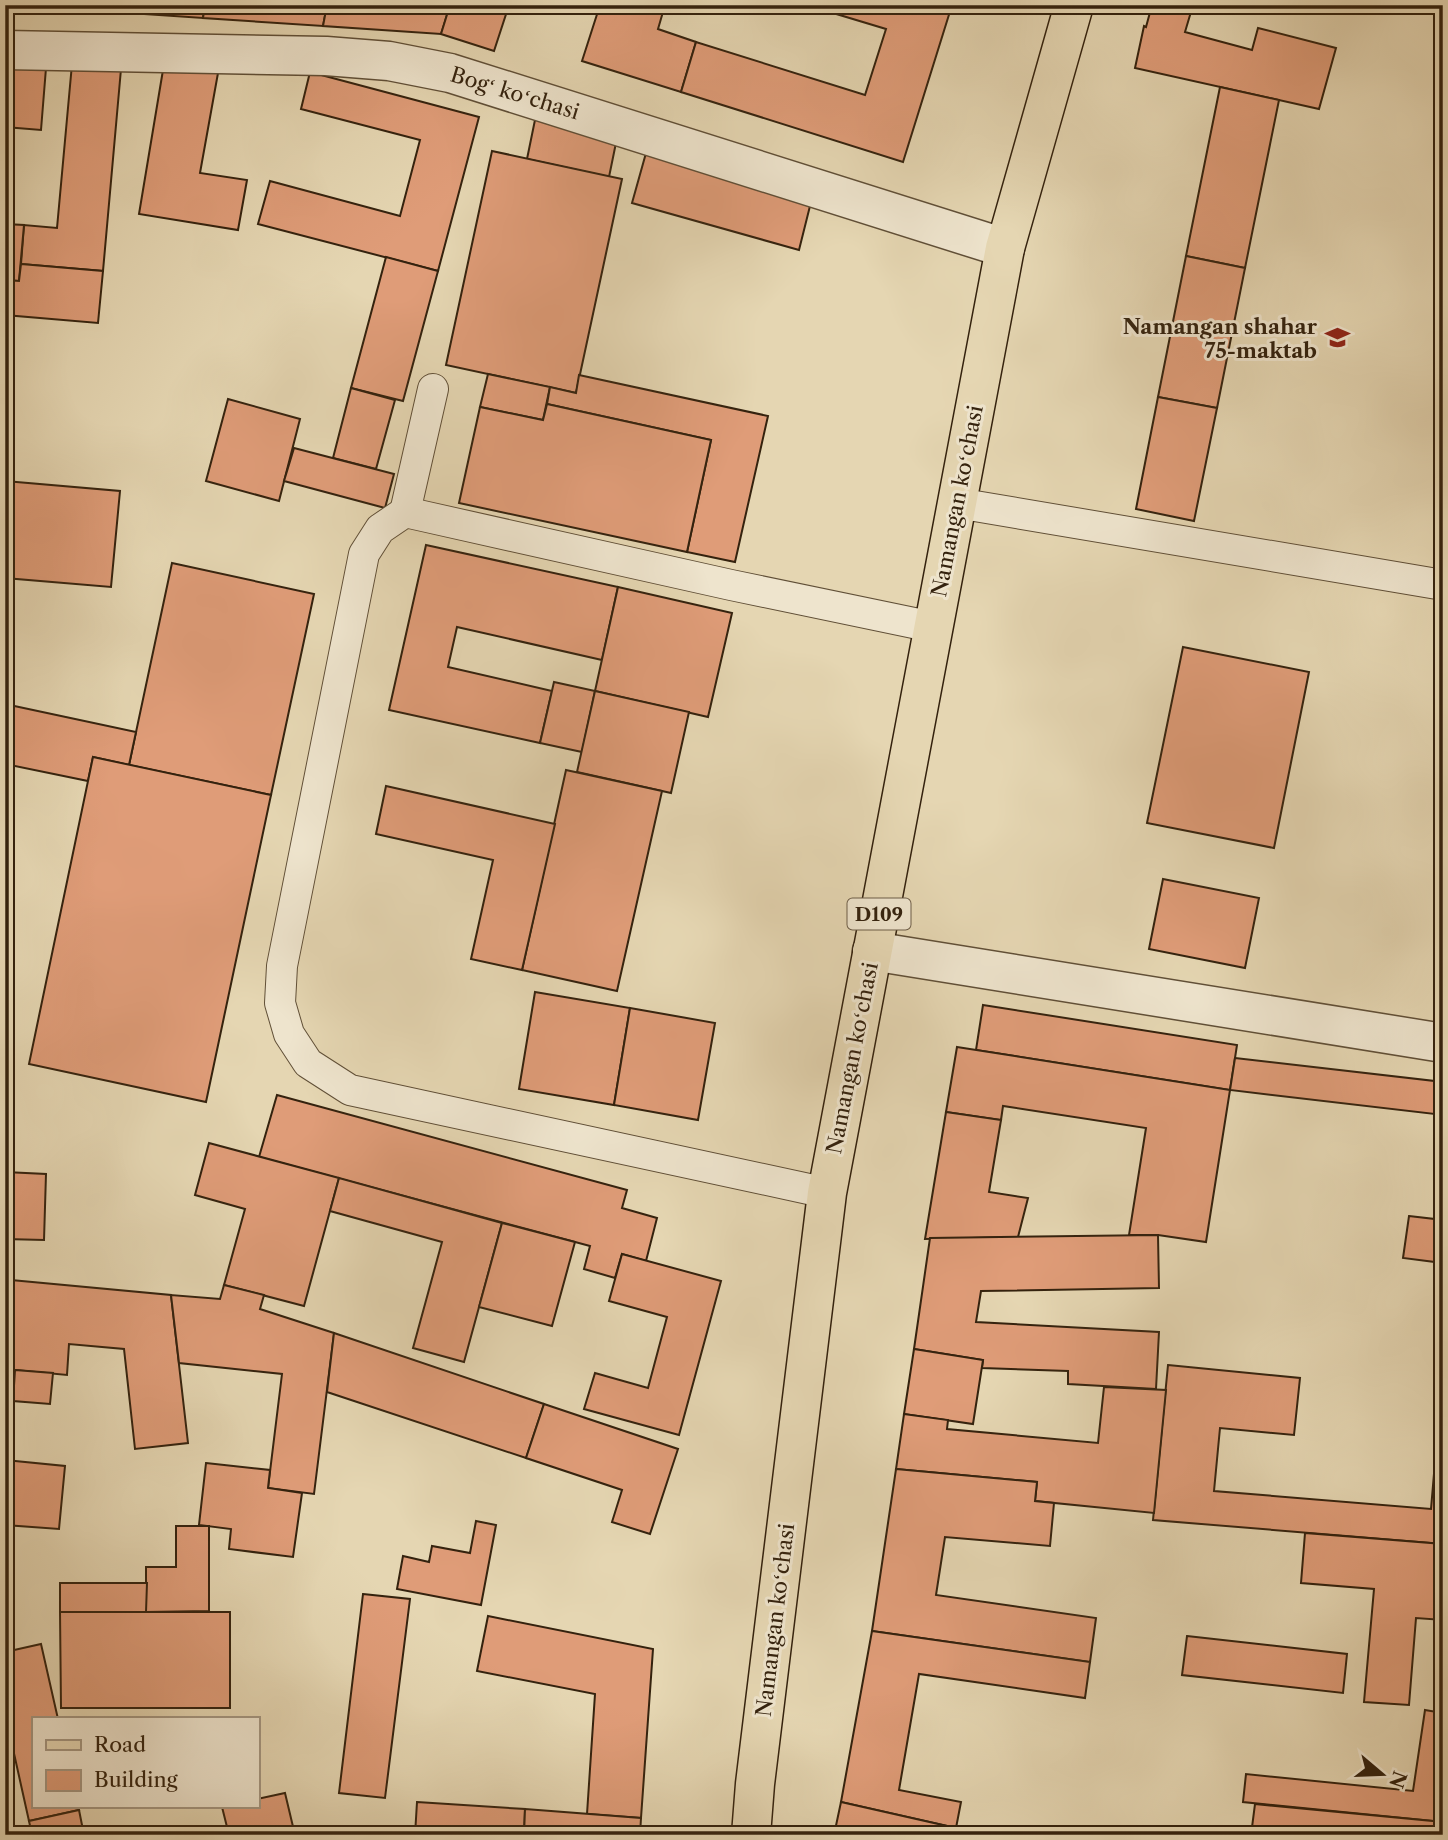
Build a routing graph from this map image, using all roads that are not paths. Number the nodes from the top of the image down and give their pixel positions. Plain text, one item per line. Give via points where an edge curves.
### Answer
1 (1074, 5) edge
2 (5, 50) edge
3 (1005, 248) junction
4 (433, 389) dead end
5 (957, 503) junction
6 (405, 512) junction
7 (1443, 585) edge
8 (933, 627) junction
9 (872, 951) junction
10 (1443, 1044) edge
11 (827, 1193) junction
12 (751, 1835) edge

1 - 3 main road, Namangan koʻchasi / D109
2 - 3 street, Bogʻ koʻchasi via 326,56 389,61 450,73
3 - 5 main road, Namangan koʻchasi / D109
4 - 6 lane
5 - 7 lane
5 - 8 main road, Namangan koʻchasi / D109
6 - 8 lane
6 - 11 lane via 380,529 364,554 282,967 280,1003 289,1034 308,1063 349,1090
8 - 9 main road, Namangan koʻchasi / D109
9 - 10 street
9 - 11 main road, Namangan koʻchasi / D109
11 - 12 main road, Namangan koʻchasi / D109

